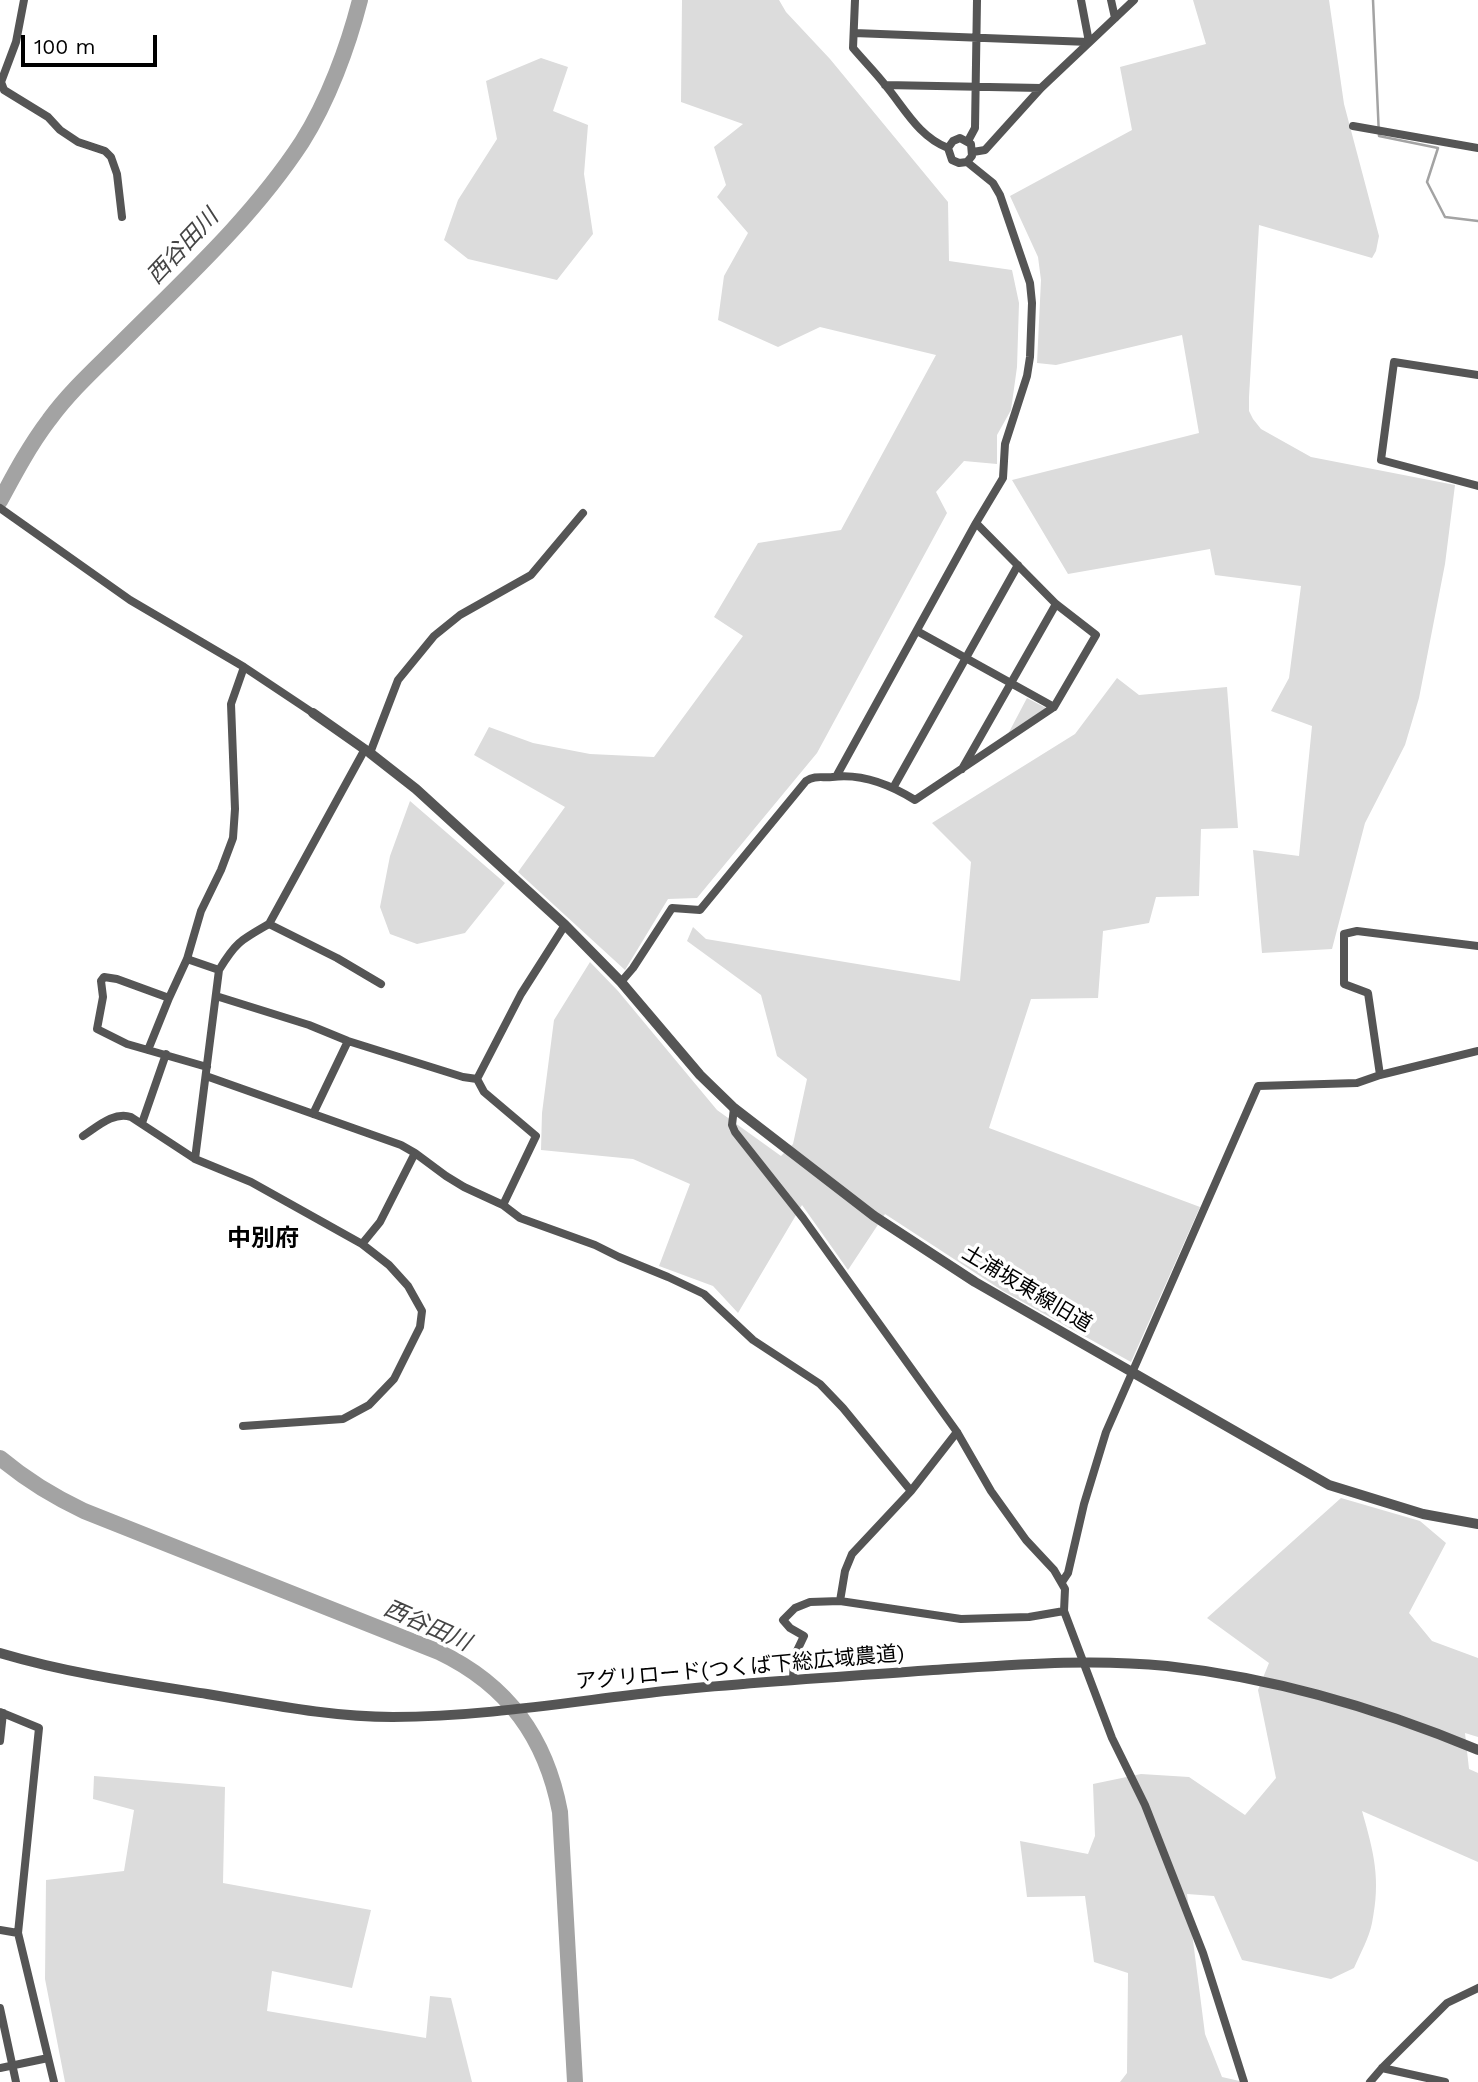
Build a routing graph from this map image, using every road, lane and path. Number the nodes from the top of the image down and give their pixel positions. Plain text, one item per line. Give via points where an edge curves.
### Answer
1 (24, 0) edge
2 (855, 0) edge
3 (977, 0) edge
4 (1081, 0) edge
5 (1111, 0) edge
6 (1134, 0) edge
7 (1115, 18) junction
8 (853, 33) junction
9 (977, 38) junction
10 (1089, 42) junction
11 (886, 85) junction
12 (976, 87) junction
13 (1041, 88) junction
14 (1353, 126) dead end
15 (968, 141) junction
16 (948, 148) junction
17 (1478, 148) edge
18 (973, 152) junction
19 (967, 162) junction
20 (122, 217) dead end
21 (1478, 375) edge
22 (1478, 486) edge
23 (4, 511) edge
24 (583, 513) dead end
25 (976, 523) junction
26 (1018, 565) junction
27 (1056, 604) junction
28 (917, 631) junction
29 (966, 658) junction
30 (244, 667) junction
31 (1010, 682) junction
32 (1054, 707) junction
33 (313, 713) joint
34 (368, 751) junction
35 (960, 772) junction
36 (837, 775) junction
37 (893, 788) junction
38 (269, 924) junction
39 (565, 925) junction
40 (1478, 946) edge
41 (187, 959) junction
42 (219, 970) junction
43 (621, 982) junction
44 (380, 984) dead end
45 (216, 996) junction
46 (169, 998) junction
47 (348, 1041) junction
48 (148, 1050) junction
49 (1478, 1051) edge
50 (166, 1054) junction
51 (207, 1071) junction
52 (1380, 1075) junction
53 (477, 1079) junction
54 (734, 1108) junction
55 (313, 1114) junction
56 (142, 1123) junction
57 (83, 1136) dead end
58 (415, 1153) junction
59 (194, 1158) junction
60 (503, 1205) junction
61 (362, 1244) junction
62 (1133, 1373) junction
63 (243, 1426) dead end
64 (957, 1432) junction
65 (911, 1491) junction
66 (1478, 1524) edge
67 (1062, 1582) junction
68 (841, 1601) junction
69 (1064, 1611) junction
70 (0, 1653) edge
71 (1084, 1663) junction
72 (793, 1680) junction
73 (1, 1712) edge
74 (0, 1741) edge
75 (1478, 1750) edge
76 (0, 1930) edge
77 (19, 1933) junction
78 (1478, 1988) edge
79 (0, 2008) edge
80 (48, 2058) junction
81 (13, 2066) junction
82 (0, 2068) edge
83 (1382, 2068) junction
84 (1406, 2078) edge
85 (16, 2082) edge
86 (54, 2082) edge
87 (1244, 2082) edge
88 (1370, 2082) edge
89 (1445, 2082) edge

1 - 20 street via 16,42 1,82 4,90 78,142 106,151 117,174
2 - 8 street
3 - 9 street
4 - 10 street
5 - 7 street
6 - 7 street
7 - 10 street
8 - 9 street
8 - 11 street via 853,48
9 - 10 street
9 - 12 street
10 - 13 street
11 - 12 street
11 - 16 street via 924,134
12 - 13 street
12 - 15 street via 975,128
13 - 18 street via 985,150
14 - 17 street
15 - 16 street via 956,139
15 - 18 street
16 - 19 street via 955,162
18 - 19 street
19 - 25 street via 993,183 1000,195 1030,283 1032,303 1027,376 1005,444 1003,478
21 - 22 street via 1394,362 1381,460
23 - 30 street via 130,600
24 - 34 street via 531,575 460,615 434,636 398,680
25 - 26 street
25 - 28 street
26 - 27 street
26 - 29 street
27 - 31 street
27 - 32 street via 1096,635
28 - 29 street
28 - 36 street
29 - 31 street
29 - 37 street
30 - 33 street
30 - 41 street via 231,704 233,838 201,911
31 - 32 street
31 - 35 street
32 - 35 street
33 - 34 street, 土浦坂東線旧道
34 - 38 street
34 - 39 street, 土浦坂東線旧道
35 - 37 street via 915,800
36 - 37 street
36 - 43 street via 806,781 700,910 672,908
38 - 42 street via 232,949
38 - 44 street
39 - 43 street, 土浦坂東線旧道
39 - 53 street via 521,994
40 - 52 street via 1357,931 1344,934 1344,984 1368,993
41 - 42 street
41 - 46 street
42 - 45 street
43 - 54 street, 土浦坂東線旧道 via 687,1061
45 - 47 street
45 - 51 street
46 - 48 street
46 - 48 street via 117,979 104,977 101,981 97,1029
47 - 53 street
47 - 55 street
48 - 50 street
49 - 52 street
50 - 51 street
50 - 56 street
51 - 55 street
51 - 59 street
52 - 62 street via 1357,1083 1258,1086
53 - 60 street via 484,1092 536,1136
54 - 62 street, 土浦坂東線旧道 via 874,1216 975,1282
54 - 64 street via 735,1132 803,1218
55 - 58 street
56 - 57 street via 120,1115
56 - 59 street
58 - 60 street via 455,1182
58 - 61 street via 380,1222
59 - 61 street via 251,1182
60 - 65 street via 520,1219 595,1245 704,1294 753,1340 820,1384
61 - 63 street via 408,1286 422,1311 421,1327 394,1379 369,1405 343,1419
62 - 66 street, 土浦坂東線旧道 via 1329,1485 1423,1514
62 - 67 street via 1106,1432
64 - 65 street
64 - 67 street via 1005,1511
65 - 68 street via 852,1554
67 - 69 street
68 - 69 street via 961,1619
68 - 72 street via 810,1602 783,1620 804,1636 794,1657
69 - 71 street
70 - 72 street, アグリロード(つくば下総広域農道) via 68,1671 332,1713 395,1717
71 - 72 street, アグリロード(つくば下総広域農道)
71 - 75 street, アグリロード(つくば下総広域農道) via 1166,1666 1288,1687 1378,1712
71 - 87 street via 1198,1940
73 - 74 street
73 - 77 street via 39,1728
76 - 77 street
77 - 80 street
78 - 83 street via 1447,2003
79 - 81 street
80 - 81 street
80 - 86 street
81 - 82 street
81 - 85 street
83 - 84 street
83 - 88 street
84 - 89 street

